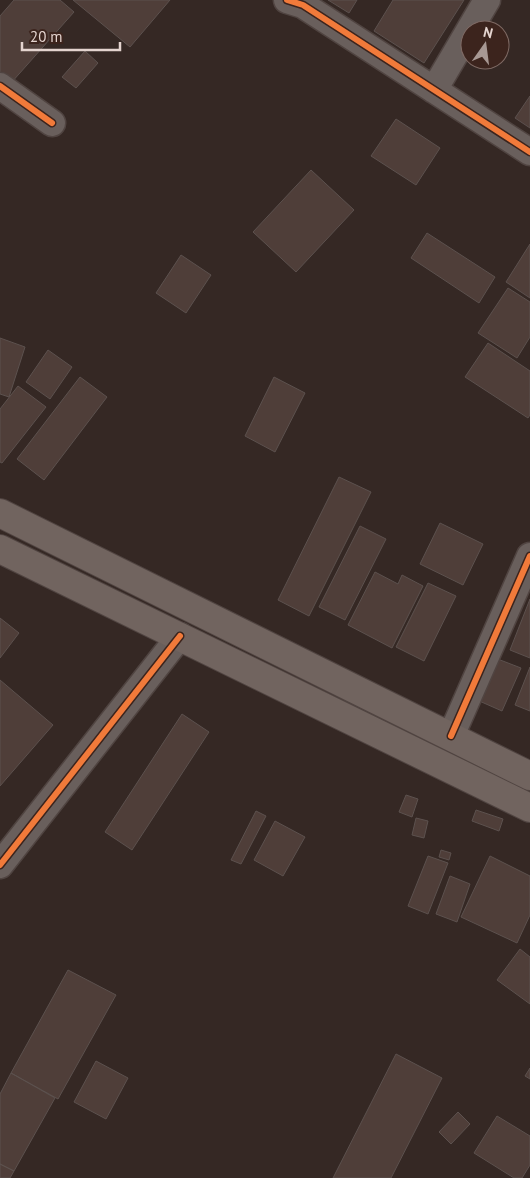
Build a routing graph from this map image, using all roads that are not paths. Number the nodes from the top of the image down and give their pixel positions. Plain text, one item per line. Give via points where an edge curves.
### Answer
1 (287, 0) edge
2 (487, 0) edge
3 (0, 86) edge
4 (434, 90) junction
5 (52, 123) dead end
6 (530, 152) edge
7 (0, 513) edge
8 (0, 548) edge
9 (530, 556) edge
10 (180, 636) junction
11 (451, 736) junction
12 (530, 776) edge
13 (530, 808) edge
14 (0, 865) edge

1 - 4 street via 303,5
2 - 4 street
3 - 5 street
4 - 6 street
7 - 11 main road
8 - 10 main road
9 - 11 street
10 - 13 main road
10 - 14 street
11 - 12 main road

